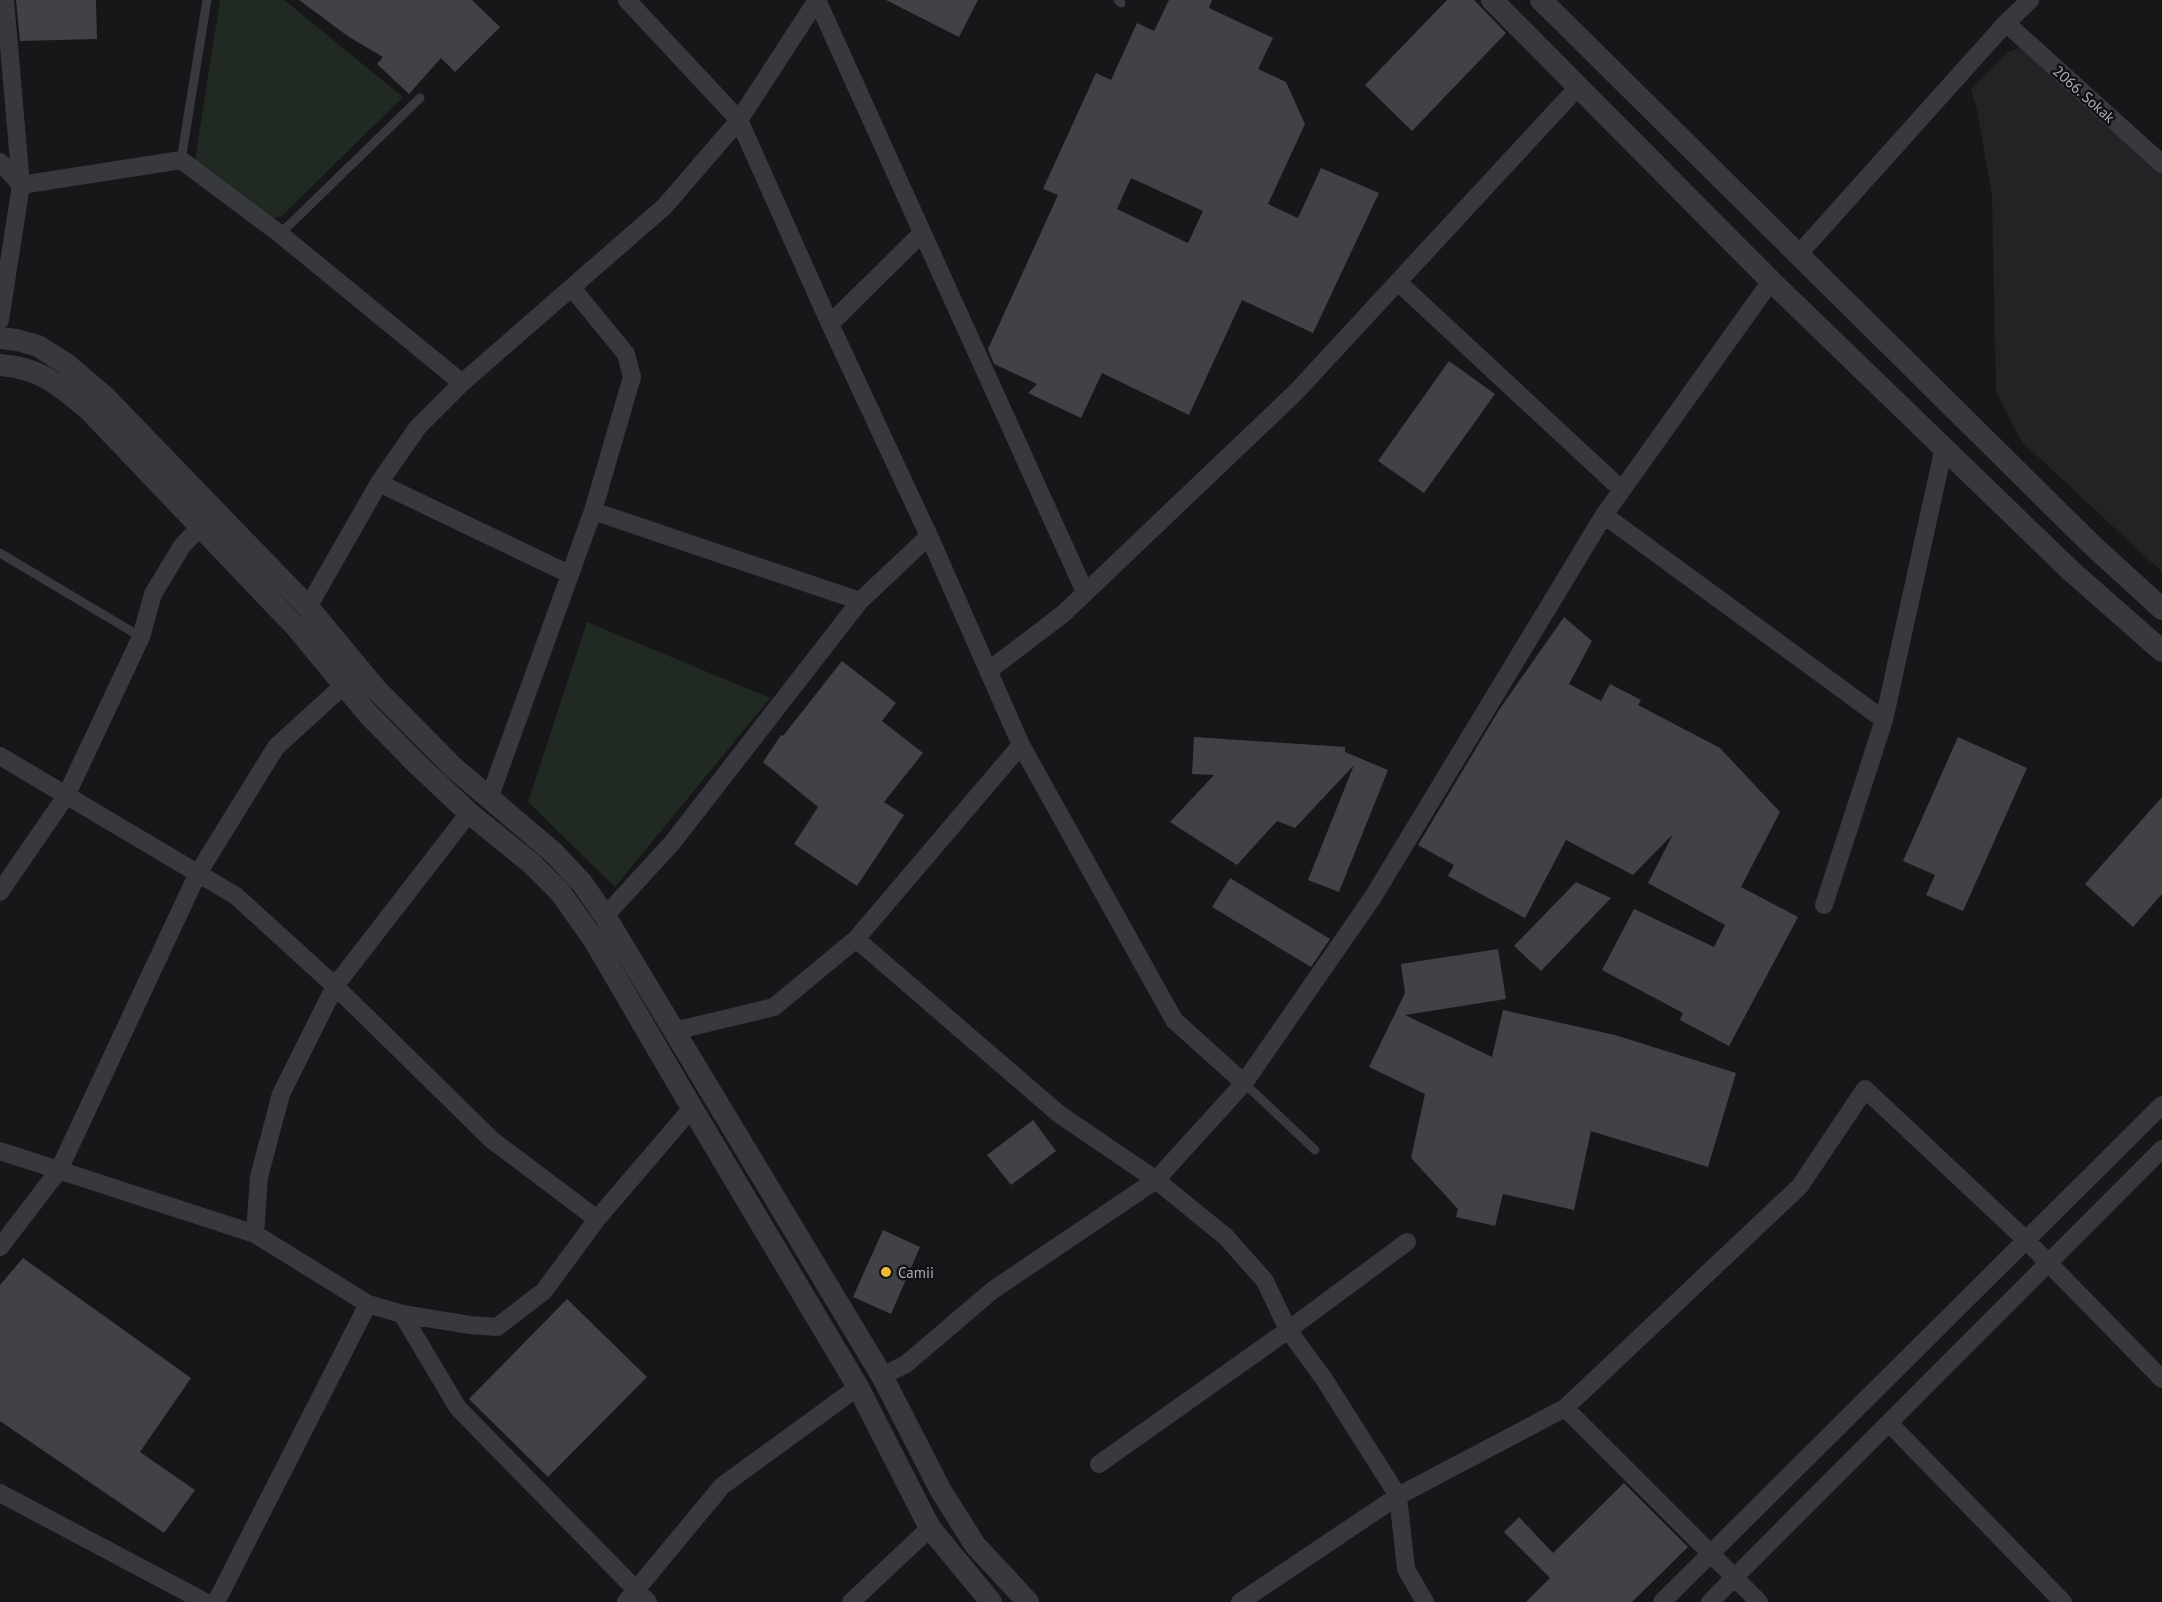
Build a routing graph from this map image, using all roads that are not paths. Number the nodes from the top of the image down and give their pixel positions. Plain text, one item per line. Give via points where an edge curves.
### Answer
1 (5, 0) edge
2 (207, 0) edge
3 (627, 0) edge
4 (817, 0) edge
5 (1492, 0) edge
6 (1541, 0) edge
7 (2030, 0) edge
8 (2006, 23) junction
9 (1578, 87) junction
10 (420, 98) dead end
11 (739, 120) junction
12 (181, 160) junction
13 (0, 162) edge
14 (2162, 164) edge
15 (21, 185) junction
16 (922, 233) junction
17 (280, 234) junction
18 (1797, 256) junction
19 (1771, 281) junction
20 (1398, 282) junction
21 (572, 288) junction
22 (0, 320) edge
23 (830, 324) junction
24 (0, 338) edge
25 (0, 364) edge
26 (462, 383) junction
27 (1944, 447) junction
28 (379, 483) junction
29 (1622, 490) junction
30 (593, 511) junction
31 (1604, 514) junction
32 (200, 527) junction
33 (929, 536) junction
34 (0, 553) edge
35 (569, 574) junction
36 (1085, 592) junction
37 (860, 601) junction
38 (2159, 601) edge
39 (308, 607) junction
40 (296, 627) junction
41 (141, 637) junction
42 (2162, 651) edge
43 (988, 671) junction
44 (344, 685) junction
45 (1884, 720) junction
46 (1021, 745) junction
47 (0, 756) edge
48 (66, 796) junction
49 (489, 799) junction
50 (469, 813) junction
51 (197, 875) junction
52 (0, 892) edge
53 (1824, 905) dead end
54 (605, 916) junction
55 (856, 939) junction
56 (335, 986) junction
57 (674, 1031) junction
58 (1244, 1083) junction
59 (2162, 1105) edge
60 (692, 1108) junction
61 (2162, 1149) edge
62 (1315, 1150) dead end
63 (0, 1151) edge
64 (59, 1170) junction
65 (1156, 1180) junction
66 (597, 1219) junction
67 (255, 1234) junction
68 (2026, 1240) junction
69 (1407, 1242) dead end
70 (0, 1247) edge
71 (2048, 1263) junction
72 (368, 1304) junction
73 (402, 1314) junction
74 (1288, 1330) junction
75 (882, 1376) junction
76 (2162, 1379) edge
77 (858, 1388) junction
78 (1565, 1408) junction
79 (1889, 1423) junction
80 (1099, 1464) dead end
81 (0, 1493) edge
82 (1398, 1496) junction
83 (930, 1528) junction
84 (1711, 1553) junction
85 (1735, 1577) junction
86 (637, 1598) edge
87 (205, 1602) edge
88 (216, 1602) edge
89 (851, 1602) edge
90 (991, 1602) edge
91 (1028, 1602) edge
92 (1240, 1602) edge
93 (1425, 1602) edge
94 (1662, 1602) edge
95 (1710, 1602) edge
96 (1759, 1602) edge
97 (2063, 1602) edge

1 - 15 street
2 - 12 lane
3 - 11 street
4 - 11 street
4 - 16 street
5 - 9 street
6 - 18 street
7 - 8 street
8 - 14 street, 2066. Sokak
8 - 18 street
9 - 19 street
9 - 20 street
10 - 17 lane
11 - 21 street via 665,206
11 - 23 street
12 - 15 street
12 - 17 street
13 - 15 street
15 - 22 street
16 - 23 street
16 - 36 street
17 - 26 street
18 - 19 street
18 - 38 street via 2091,544
19 - 27 street
19 - 29 street
20 - 29 street
20 - 36 street via 1296,392
21 - 26 street
21 - 30 street via 626,354 632,377
23 - 33 street
24 - 39 street via 38,345 104,396
25 - 32 street via 21,367 51,379 89,410
26 - 28 street via 418,427
27 - 42 street via 2070,570
27 - 45 street
28 - 35 street
28 - 39 street
29 - 31 street
30 - 35 street
30 - 37 street
31 - 45 street
31 - 58 street via 1373,897
32 - 40 street
32 - 41 street via 182,546 153,594
33 - 37 street
33 - 43 street
34 - 41 lane
35 - 49 street
36 - 43 street via 1063,614
37 - 54 street via 672,843
39 - 40 street
39 - 49 street via 376,689
40 - 44 street
41 - 48 street
43 - 46 street
44 - 50 street via 416,764
44 - 51 street via 276,747
45 - 53 street
46 - 55 street
46 - 58 street via 1174,1020
47 - 48 street
48 - 51 street
48 - 52 street
49 - 50 street
49 - 54 street via 554,853 582,882
50 - 56 street
50 - 60 street via 560,891 594,940
51 - 56 street via 236,896
51 - 64 street
54 - 57 street
55 - 57 street via 774,1007
55 - 65 street via 1059,1114
56 - 66 street via 492,1140
56 - 67 street via 280,1094 259,1177
57 - 75 street
58 - 62 lane
58 - 65 street
59 - 68 street
60 - 66 street
60 - 77 street
61 - 71 street
63 - 64 street
64 - 67 street
64 - 70 street
65 - 74 street via 1226,1237 1265,1281
65 - 75 street via 993,1290 906,1364
66 - 73 street via 544,1291 497,1327
67 - 72 street
68 - 71 street
68 - 78 street via 1865,1089 1800,1186
68 - 84 street
69 - 74 street
71 - 76 street
71 - 79 street
72 - 73 street
72 - 88 street
73 - 86 street via 458,1408
74 - 80 street
74 - 82 street
75 - 77 street
75 - 91 street via 941,1491 975,1545
77 - 83 street
77 - 86 street via 722,1486
78 - 82 street
78 - 84 street
79 - 85 street
79 - 97 street
81 - 87 street
82 - 92 street
82 - 93 street via 1406,1569
83 - 89 street
83 - 90 street
84 - 85 street
84 - 94 street
85 - 95 street
85 - 96 street

